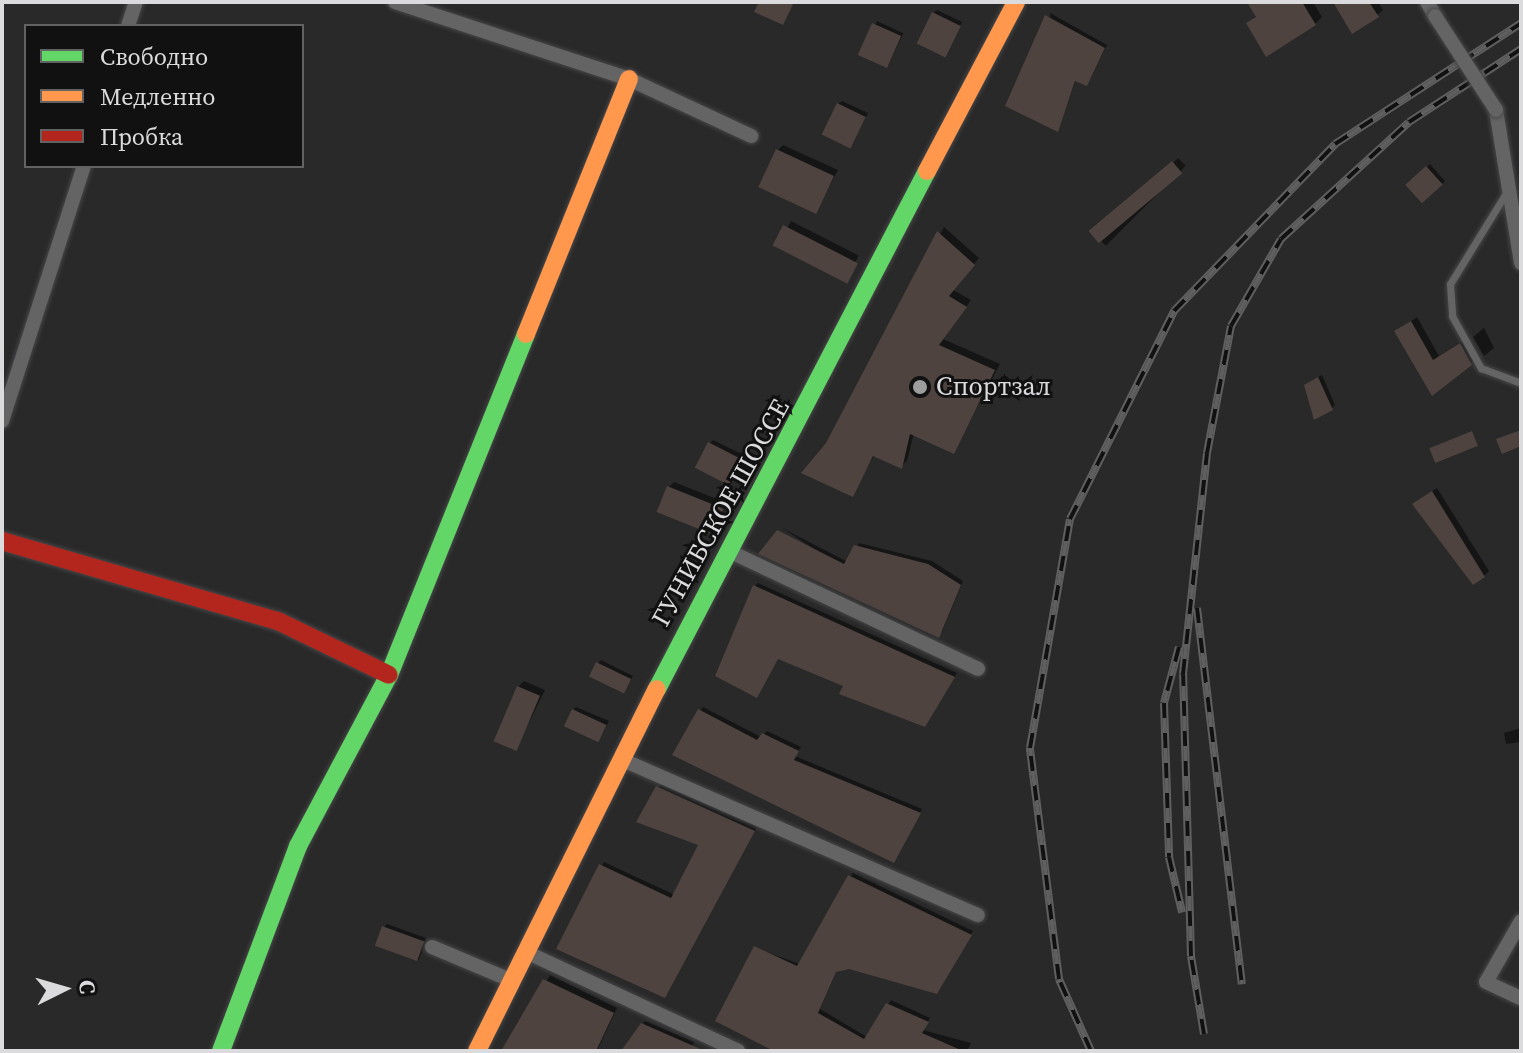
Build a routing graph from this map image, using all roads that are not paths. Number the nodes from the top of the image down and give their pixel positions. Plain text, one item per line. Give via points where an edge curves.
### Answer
1 (136, 2) edge
2 (395, 2) edge
3 (1016, 2) edge
4 (1427, 2) edge
5 (129, 24) edge
6 (629, 79) junction
7 (751, 136) dead end
8 (83, 168) edge
9 (1506, 193) junction
10 (1521, 263) edge
11 (1521, 383) edge
12 (2, 421) edge
13 (2, 541) edge
14 (733, 553) junction
15 (978, 669) dead end
16 (389, 675) junction
17 (625, 761) junction
18 (978, 915) dead end
19 (1521, 921) edge
20 (432, 947) dead end
21 (526, 952) junction
22 (513, 981) junction
23 (1521, 998) edge
24 (221, 1051) edge
25 (477, 1051) edge
26 (738, 1051) edge

1 - 5 street
2 - 6 street
3 - 14 street, ГУНИБСКОЕ ШОССЕ
4 - 9 street, bridge via 1496,110
6 - 7 street
6 - 16 street
8 - 12 street
9 - 10 street
9 - 11 lane via 1450,284 1452,316 1481,368
13 - 16 street via 278,621
14 - 15 street
14 - 17 street, ГУНИБСКОЕ ШОССЕ via 676,650
16 - 24 street via 298,846
17 - 18 street
17 - 21 street, ГУНИБСКОЕ ШОССЕ
19 - 23 street via 1486,982
20 - 22 street
21 - 22 street, ГУНИБСКОЕ ШОССЕ
21 - 26 street
22 - 25 street, ГУНИБСКОЕ ШОССЕ

